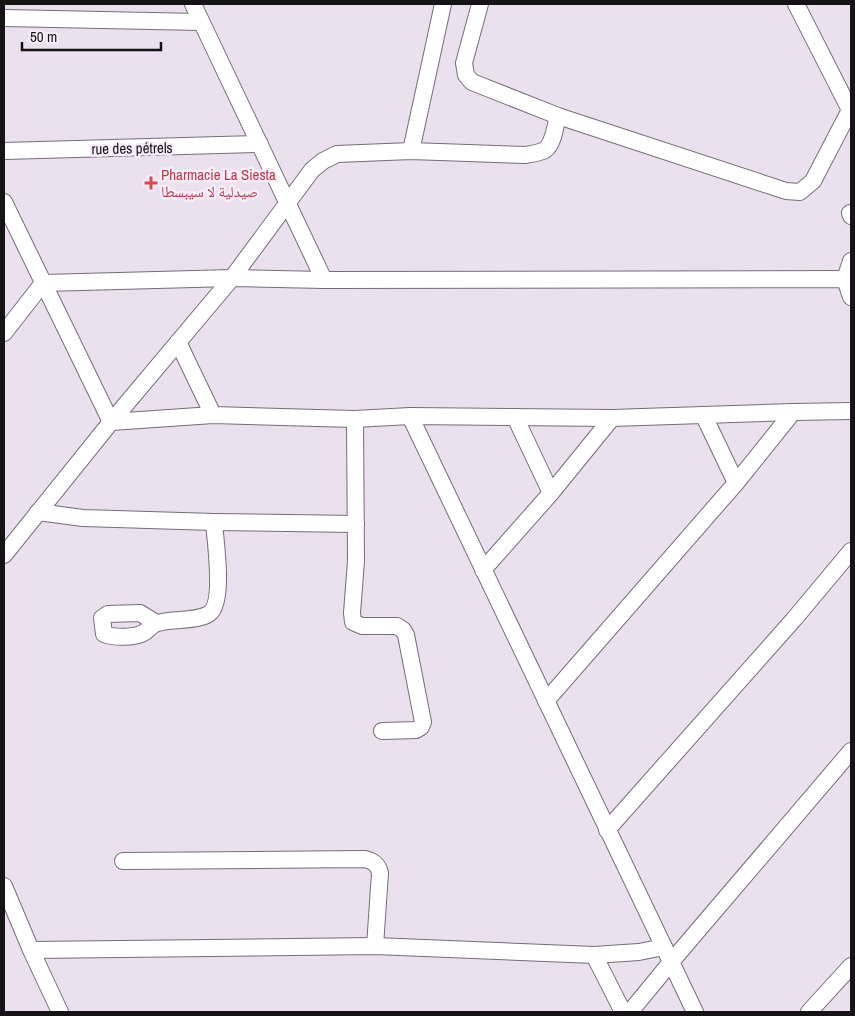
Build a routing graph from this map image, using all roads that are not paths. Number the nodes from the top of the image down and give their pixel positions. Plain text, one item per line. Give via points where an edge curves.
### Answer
1 (193, 4) edge
2 (442, 4) edge
3 (480, 4) edge
4 (796, 4) edge
5 (4, 18) edge
6 (201, 22) junction
7 (851, 109) edge
8 (558, 116) junction
9 (260, 144) junction
10 (4, 151) edge
11 (411, 151) junction
12 (4, 202) edge
13 (288, 203) junction
14 (851, 261) edge
15 (232, 278) junction
16 (324, 280) junction
17 (848, 280) edge
18 (43, 283) junction
19 (851, 297) edge
20 (4, 332) edge
21 (178, 342) junction
22 (851, 411) edge
23 (793, 412) junction
24 (213, 415) junction
25 (410, 416) junction
26 (704, 416) junction
27 (515, 417) junction
28 (612, 418) junction
29 (356, 419) junction
30 (111, 422) junction
31 (736, 483) junction
32 (551, 493) junction
33 (38, 512) junction
34 (214, 522) junction
35 (356, 524) junction
36 (851, 551) edge
37 (4, 555) edge
38 (483, 570) junction
39 (156, 623) dead end
40 (546, 702) junction
41 (382, 731) dead end
42 (851, 751) edge
43 (607, 830) junction
44 (123, 862) dead end
45 (4, 886) edge
46 (375, 946) junction
47 (30, 950) junction
48 (594, 955) junction
49 (668, 955) junction
50 (851, 966) edge
51 (60, 1012) edge
52 (623, 1012) edge
53 (630, 1012) edge
54 (695, 1012) edge
55 (810, 1012) edge

1 - 6 street
2 - 11 street
3 - 8 street via 464,63 466,75 472,82
4 - 7 street
5 - 6 street
6 - 9 street
7 - 8 street via 813,181 800,192 786,191
8 - 11 street via 550,145 525,155
9 - 10 street, rue des pétrels
9 - 13 street
11 - 13 street via 337,154 312,170
12 - 18 street
13 - 15 street
13 - 16 street
14 - 17 street
15 - 16 street
15 - 18 street
15 - 21 street
16 - 17 street
17 - 19 street
18 - 20 street
18 - 30 street
21 - 24 street
21 - 30 street
22 - 23 street
23 - 26 street
23 - 31 street
24 - 29 street
24 - 30 street
25 - 27 street
25 - 29 street
25 - 38 street
26 - 28 street
26 - 31 street
27 - 28 street
27 - 32 street
28 - 32 street
29 - 35 street
30 - 33 street
31 - 40 street
32 - 38 street
33 - 34 street via 83,518
33 - 37 street
34 - 35 street
34 - 39 street via 218,588 213,611 193,619
35 - 41 street via 353,622 362,626 397,626 403,630 423,722 416,730
36 - 43 street
38 - 40 street
40 - 43 street
42 - 49 street
43 - 49 street
44 - 46 street via 372,861 380,873
45 - 47 street
46 - 47 street
46 - 48 street
47 - 51 street
48 - 49 street via 639,952
48 - 52 street
49 - 53 street
49 - 54 street
50 - 55 street

